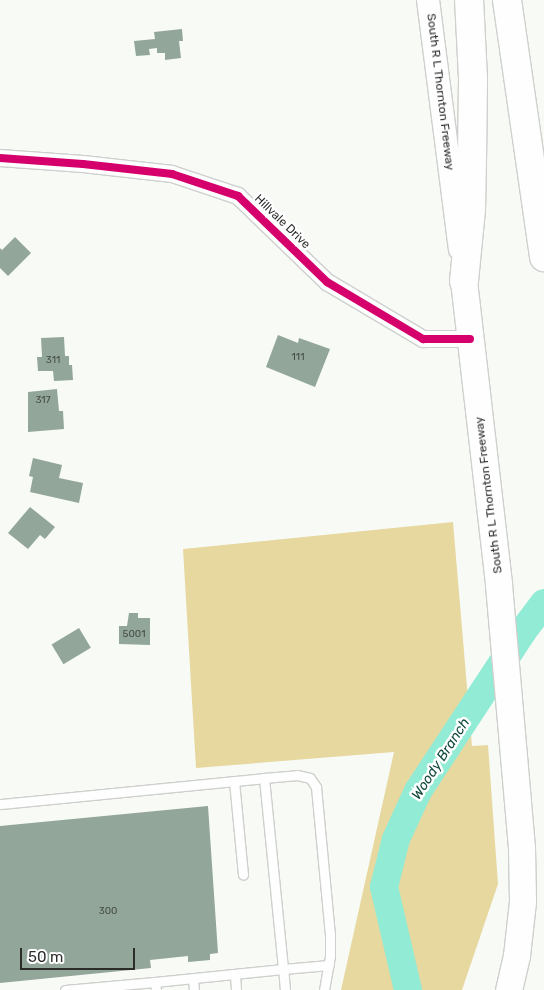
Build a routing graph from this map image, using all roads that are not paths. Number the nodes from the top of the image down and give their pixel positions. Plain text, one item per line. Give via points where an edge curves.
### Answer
1 (428, 0) edge
2 (469, 0) edge
3 (506, 0) edge
4 (0, 158) edge
5 (544, 257) edge
6 (464, 280) junction
7 (470, 339) junction
8 (264, 778) junction
9 (234, 781) junction
10 (0, 804) edge
11 (243, 875) dead end
12 (329, 965) junction
13 (283, 970) junction
14 (235, 975) junction
15 (193, 979) junction
16 (155, 986) edge
17 (117, 988) edge
18 (71, 990) edge
19 (194, 990) edge
20 (236, 990) edge
21 (285, 990) edge
22 (324, 990) edge
23 (509, 990) edge

1 - 6 main road, South R L Thornton Freeway
2 - 6 highway via 473,78 472,171
3 - 5 highway
4 - 7 street, Hillvale Drive via 172,174 238,196 327,282 423,339
6 - 7 main road, South R L Thornton Freeway
7 - 23 main road, South R L Thornton Freeway via 499,585 522,848 523,902 517,956
8 - 9 lane
8 - 12 lane via 297,775 310,778 316,787 330,934
8 - 13 lane
9 - 10 lane
9 - 11 lane
12 - 13 lane
12 - 22 lane
13 - 14 lane
13 - 21 lane
14 - 15 lane
14 - 20 lane
15 - 16 lane
15 - 19 lane
16 - 17 lane
17 - 18 lane

